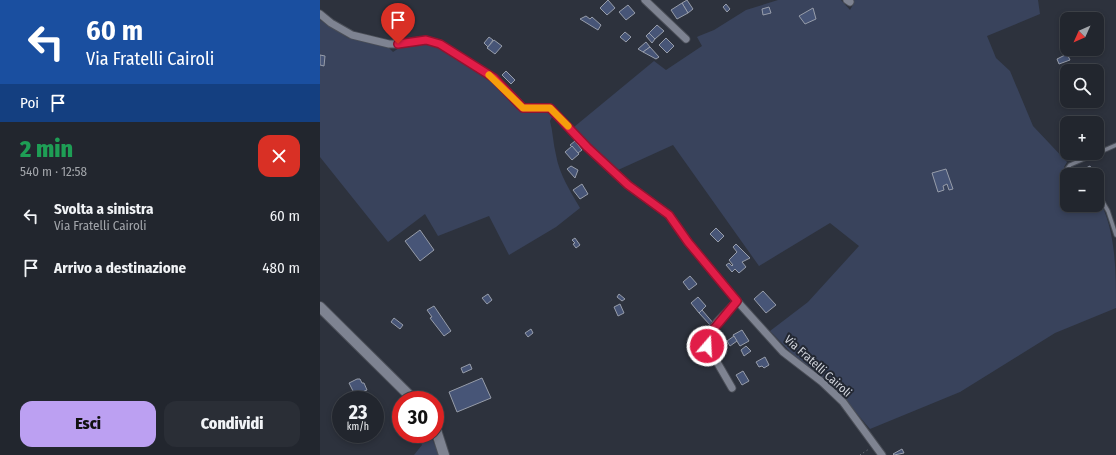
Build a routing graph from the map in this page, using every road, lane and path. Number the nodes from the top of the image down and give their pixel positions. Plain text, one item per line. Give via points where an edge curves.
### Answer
1 (645, 0) edge
2 (320, 14) edge
3 (686, 39) dead end
4 (1116, 145) edge
5 (1068, 168) edge
6 (1104, 204) edge
7 (1116, 235) edge
8 (737, 301) junction
9 (320, 307) edge
10 (732, 388) dead end
11 (405, 391) edge
12 (440, 443) edge
13 (874, 445) junction
14 (444, 455) edge
15 (860, 455) edge
16 (882, 455) edge

1 - 3 street
2 - 8 street, Via Fratelli Cairoli via 330,23 352,35 389,44 426,40 440,44 494,78 523,108 550,108 617,174 669,215
4 - 5 lane
6 - 7 lane
8 - 10 street via 708,336 706,343
8 - 13 street, Via Fratelli Cairoli via 783,352 843,402
9 - 11 street
12 - 14 street
13 - 15 path
13 - 16 street, Via Fratelli Cairoli

